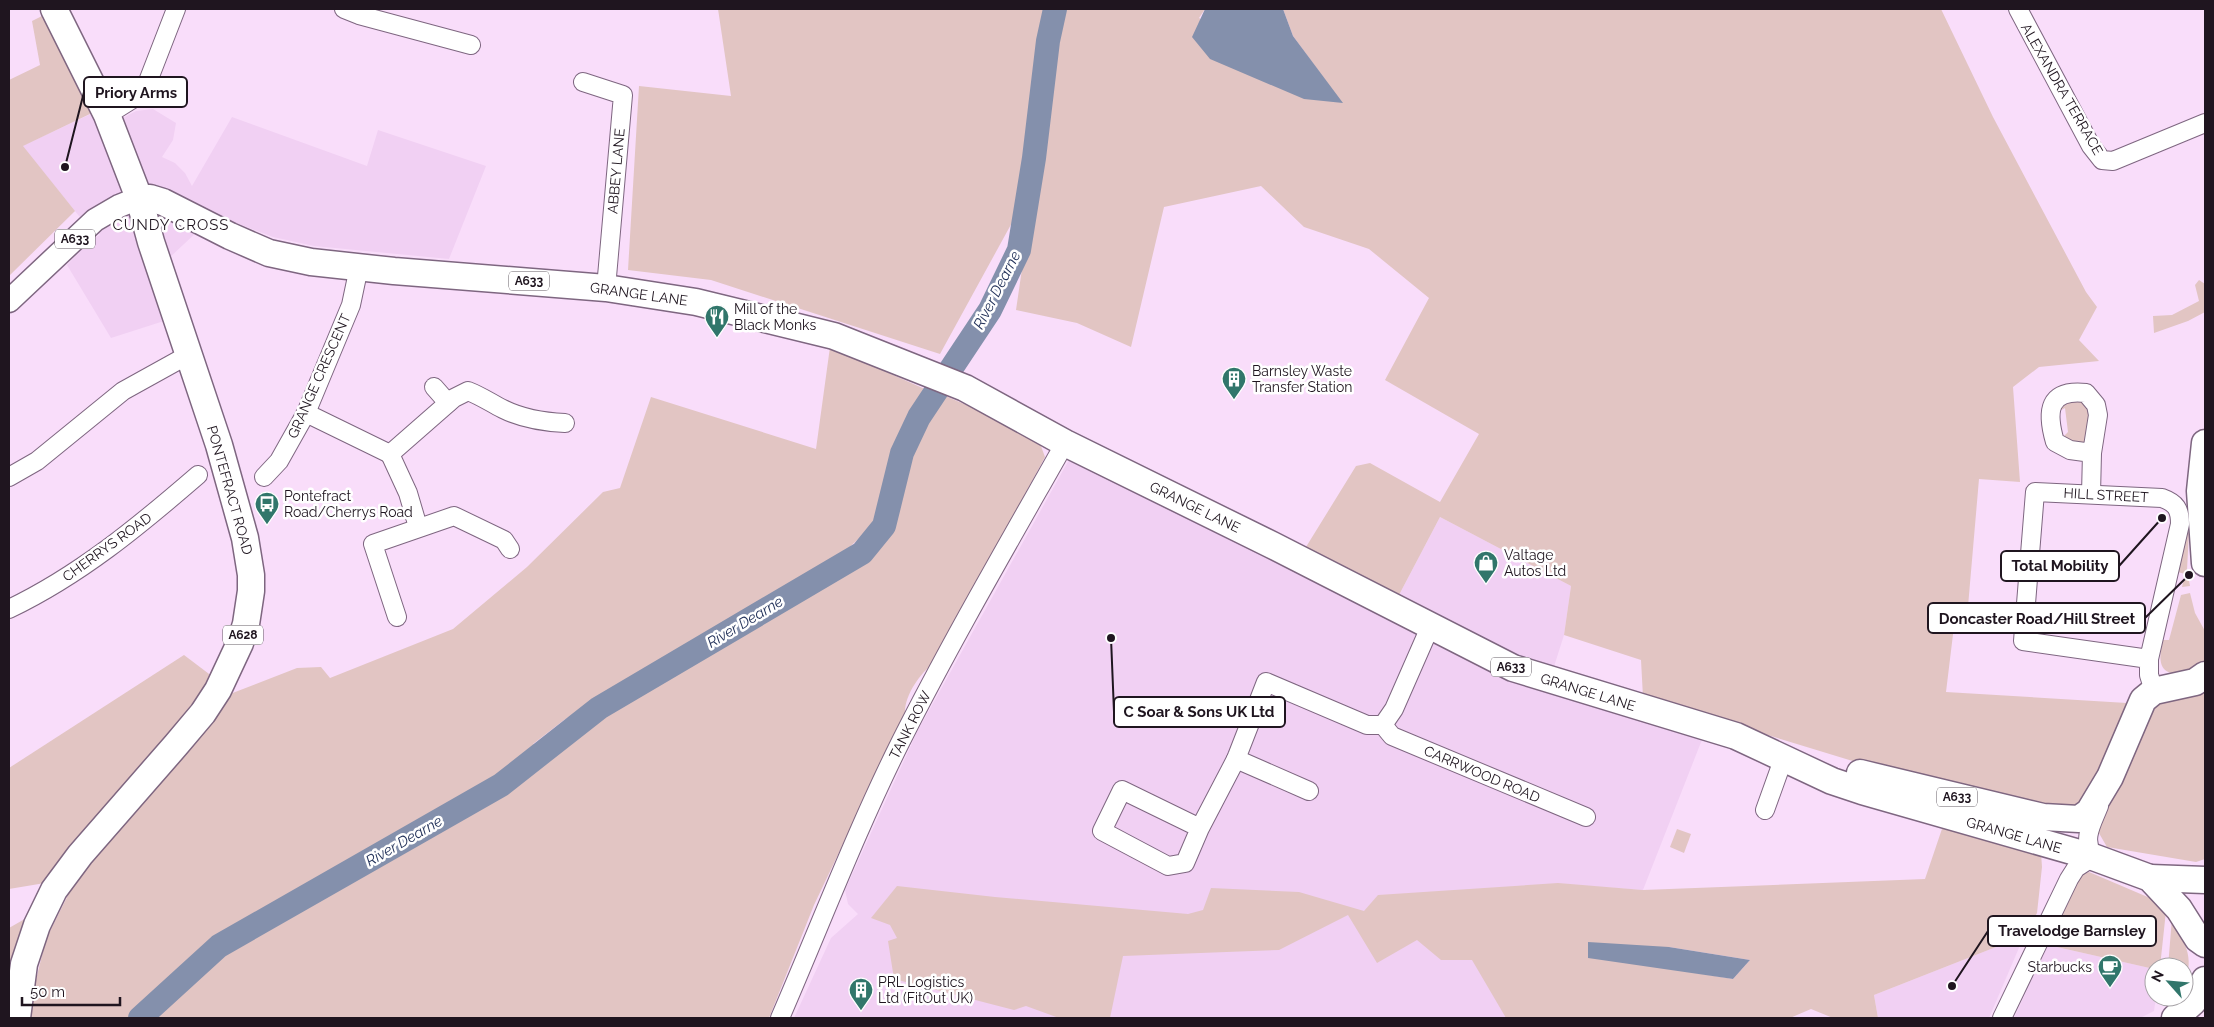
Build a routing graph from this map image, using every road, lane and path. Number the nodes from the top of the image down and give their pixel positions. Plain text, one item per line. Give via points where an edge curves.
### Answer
1 (54, 9) edge
2 (176, 9) edge
3 (344, 9) edge
4 (2018, 9) edge
5 (471, 45) dead end
6 (583, 82) dead end
7 (107, 115) junction
8 (2205, 123) edge
9 (139, 198) junction
10 (359, 267) junction
11 (606, 288) junction
12 (12, 297) edge
13 (188, 355) junction
14 (434, 387) dead end
15 (448, 403) junction
16 (306, 413) junction
17 (565, 423) dead end
18 (1065, 443) junction
19 (2205, 443) edge
20 (2092, 453) dead end
21 (390, 454) junction
22 (198, 475) dead end
23 (9, 477) edge
24 (264, 477) dead end
25 (2091, 494) junction
26 (418, 527) junction
27 (510, 549) dead end
28 (2205, 563) edge
29 (9, 609) edge
30 (397, 617) dead end
31 (1430, 627) junction
32 (2149, 659) junction
33 (2202, 680) edge
34 (2154, 691) junction
35 (1383, 725) junction
36 (1784, 757) junction
37 (1236, 759) junction
38 (2110, 777) junction
39 (1310, 791) dead end
40 (1765, 810) dead end
41 (1586, 817) dead end
42 (1200, 828) junction
43 (2093, 857) junction
44 (2150, 878) junction
45 (2205, 880) edge
46 (2205, 944) edge
47 (2205, 980) edge
48 (17, 1018) edge
49 (780, 1018) edge
50 (2002, 1018) edge
51 (2175, 1018) edge

1 - 7 highway, PONTEFRACT ROAD / A628
2 - 7 street via 145,89
3 - 5 street
4 - 8 street, ALEXANDRA TERRACE via 2091,146 2102,160 2113,161
6 - 11 street, ABBEY LANE via 623,95
7 - 9 highway, PONTEFRACT ROAD / A628
9 - 10 highway, GRANGE LANE / A633 via 163,202 269,253
9 - 12 main road, A633 via 95,220
9 - 13 highway, PONTEFRACT ROAD / A628
10 - 11 highway, GRANGE LANE / A633
10 - 16 street, GRANGE CRESCENT via 351,305
11 - 18 highway, GRANGE LANE / A633 via 696,302 834,336 965,388
13 - 23 street via 123,391 36,461
13 - 48 highway, PONTEFRACT ROAD / A628 via 219,445 245,538 251,575 246,624 227,675 203,712 80,854 54,890 37,925 24,964
14 - 15 street
15 - 17 street via 468,391 520,416 540,422
15 - 21 street
16 - 21 street
16 - 24 street, GRANGE CRESCENT via 279,461
18 - 31 highway, GRANGE LANE / A633
18 - 49 street, TANK ROW via 900,742
19 - 28 highway via 2200,491
20 - 25 street
21 - 26 street via 408,493
22 - 29 street, CHERRYS ROAD via 153,515 81,569
25 - 32 street, HILL STREET via 2162,498 2176,505 2180,513
25 - 32 street, HILL STREET via 2035,492 2022,641
26 - 27 street via 454,516 504,540
26 - 30 street via 367,546
31 - 35 street via 1394,708
31 - 36 highway, GRANGE LANE / A633 via 1513,668 1736,736
32 - 34 street
33 - 34 highway
34 - 38 highway, A633 via 2143,700
35 - 37 street via 1367,725 1266,682
35 - 41 street, CARRWOOD ROAD via 1392,736
36 - 38 highway, A633 via 1819,762 2043,817 2072,820 2089,812
36 - 40 street
36 - 43 highway, GRANGE LANE / A633 via 1832,781 1862,791
37 - 39 street
37 - 42 street
38 - 43 street via 2087,836
42 - 42 street via 1185,862 1168,866 1102,831 1122,790
43 - 44 highway, GRANGE LANE / A633
43 - 50 street via 2076,868 2069,879
44 - 45 highway, A633
44 - 46 highway, GRANGE LANE / A633
47 - 51 highway via 2193,1002

